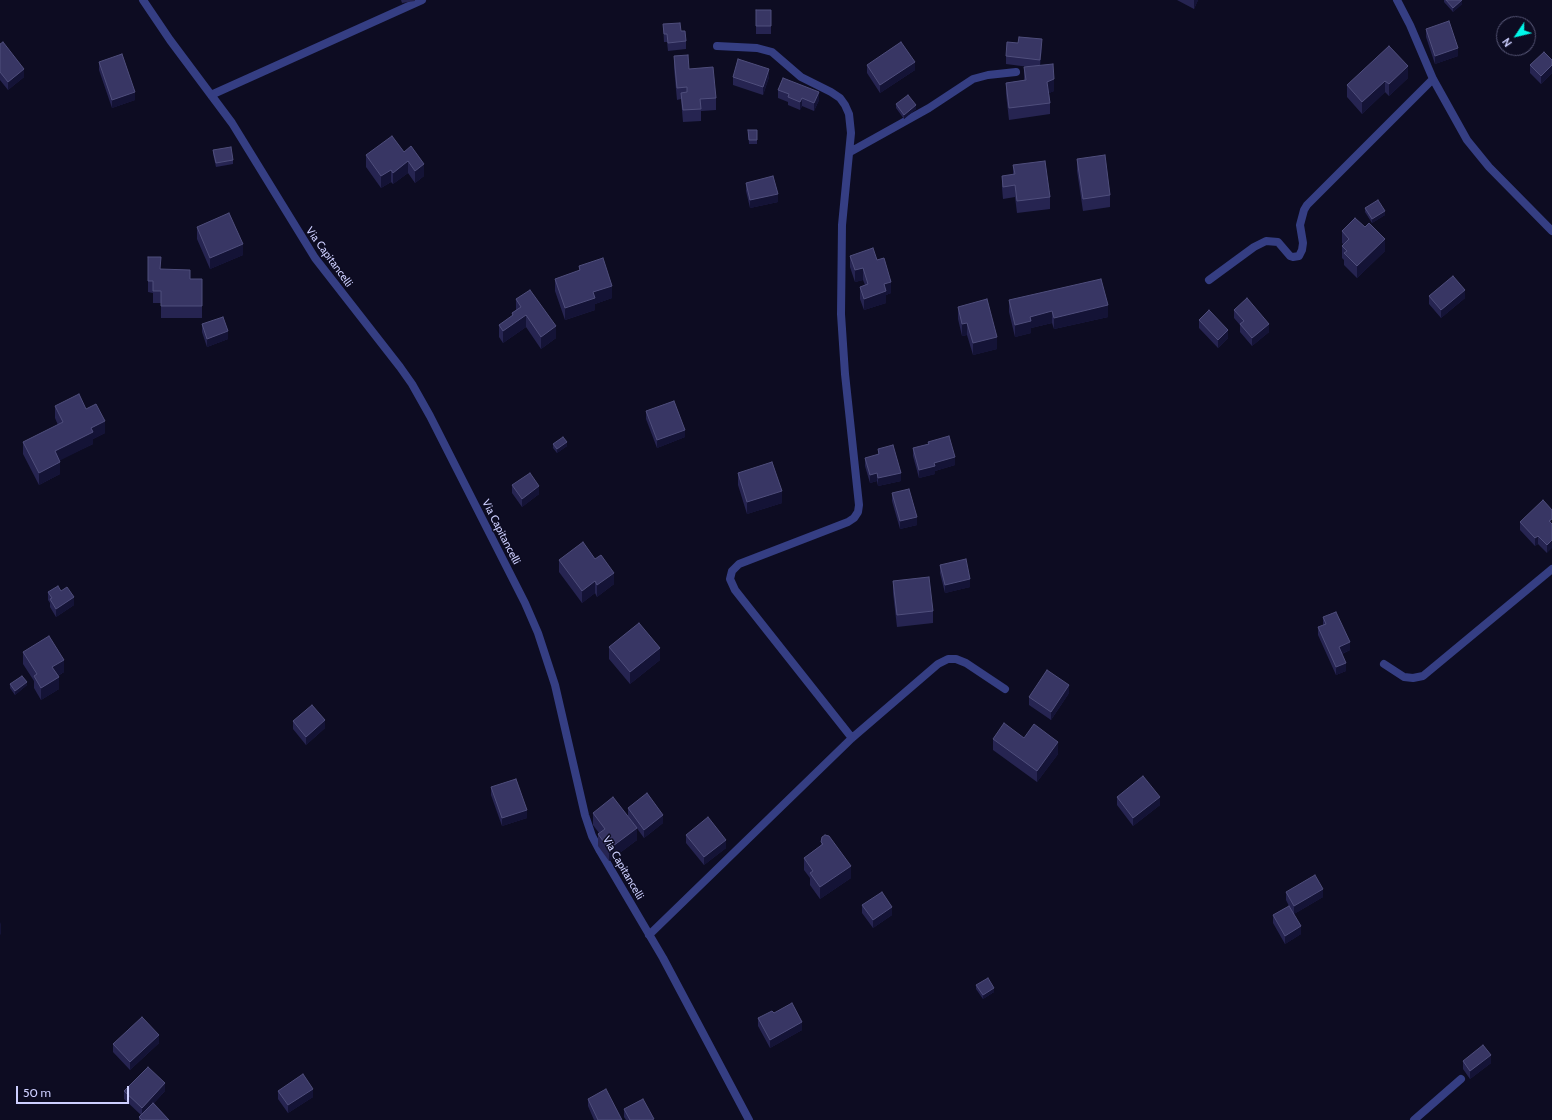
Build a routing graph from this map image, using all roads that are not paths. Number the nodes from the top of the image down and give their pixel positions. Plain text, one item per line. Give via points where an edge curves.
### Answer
1 (143, 0) edge
2 (422, 0) edge
3 (1397, 0) edge
4 (717, 46) dead end
5 (1016, 72) dead end
6 (1433, 79) junction
7 (211, 94) junction
8 (850, 152) junction
9 (1552, 231) edge
10 (1209, 280) dead end
11 (1552, 569) edge
12 (1384, 664) dead end
13 (1005, 689) dead end
14 (852, 738) junction
15 (649, 934) junction
16 (1461, 1079) dead end
17 (749, 1120) edge
18 (1414, 1120) edge

1 - 7 street, Via Capitancelli
2 - 7 street
3 - 6 street
4 - 8 street via 769,50 801,77 835,94 843,101 849,114
5 - 8 street via 973,79 929,108
6 - 9 street via 1471,146
6 - 10 street via 1307,205 1300,225 1303,243 1299,256 1290,256 1278,242 1266,241
7 - 15 street, Via Capitancelli via 315,258 400,367 430,416 535,625 555,685 590,830
8 - 14 street via 842,225 841,314 858,512 848,522 737,566 732,571 730,579 735,590
11 - 12 street via 1423,676 1404,677
13 - 14 street via 966,663 948,659 938,664
14 - 15 street
15 - 17 street, Via Capitancelli
16 - 18 street

